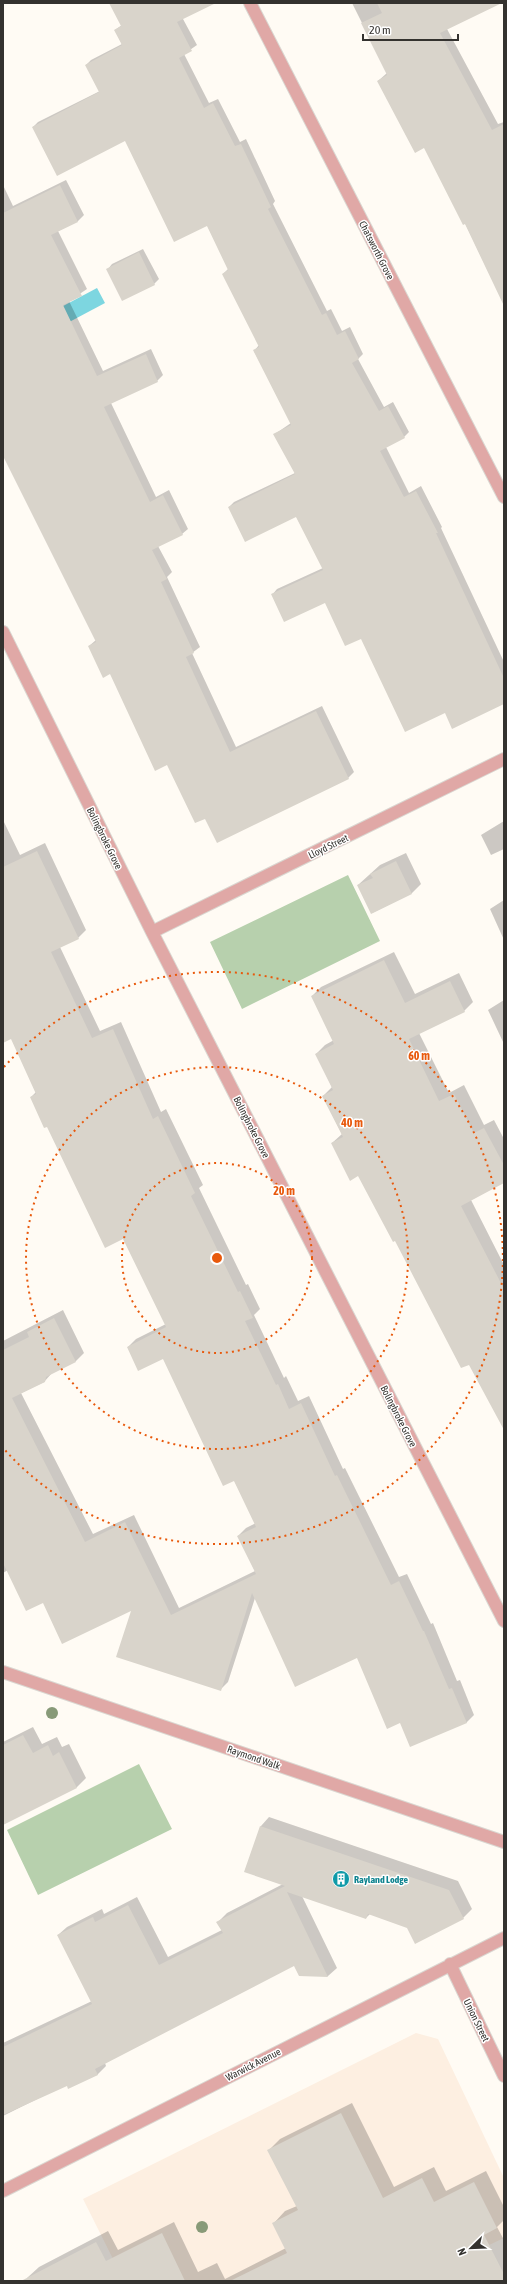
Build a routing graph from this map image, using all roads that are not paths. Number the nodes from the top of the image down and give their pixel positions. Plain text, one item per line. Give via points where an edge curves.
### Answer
1 (250, 3) edge
2 (504, 497) edge
3 (3, 632) edge
4 (504, 759) edge
5 (152, 932) junction
6 (504, 1621) edge
7 (3, 1672) edge
8 (504, 1842) edge
9 (504, 1938) edge
10 (450, 1964) junction
11 (504, 2076) edge
12 (3, 2191) edge

1 - 2 street, Chatsworth Grove
3 - 5 street, Bolingbroke Grove
4 - 5 street, Lloyd Street
5 - 6 street, Bolingbroke Grove
7 - 8 street, Raymond Walk
9 - 10 street, Warwick Avenue
10 - 11 street, Union Street
10 - 12 street, Warwick Avenue

